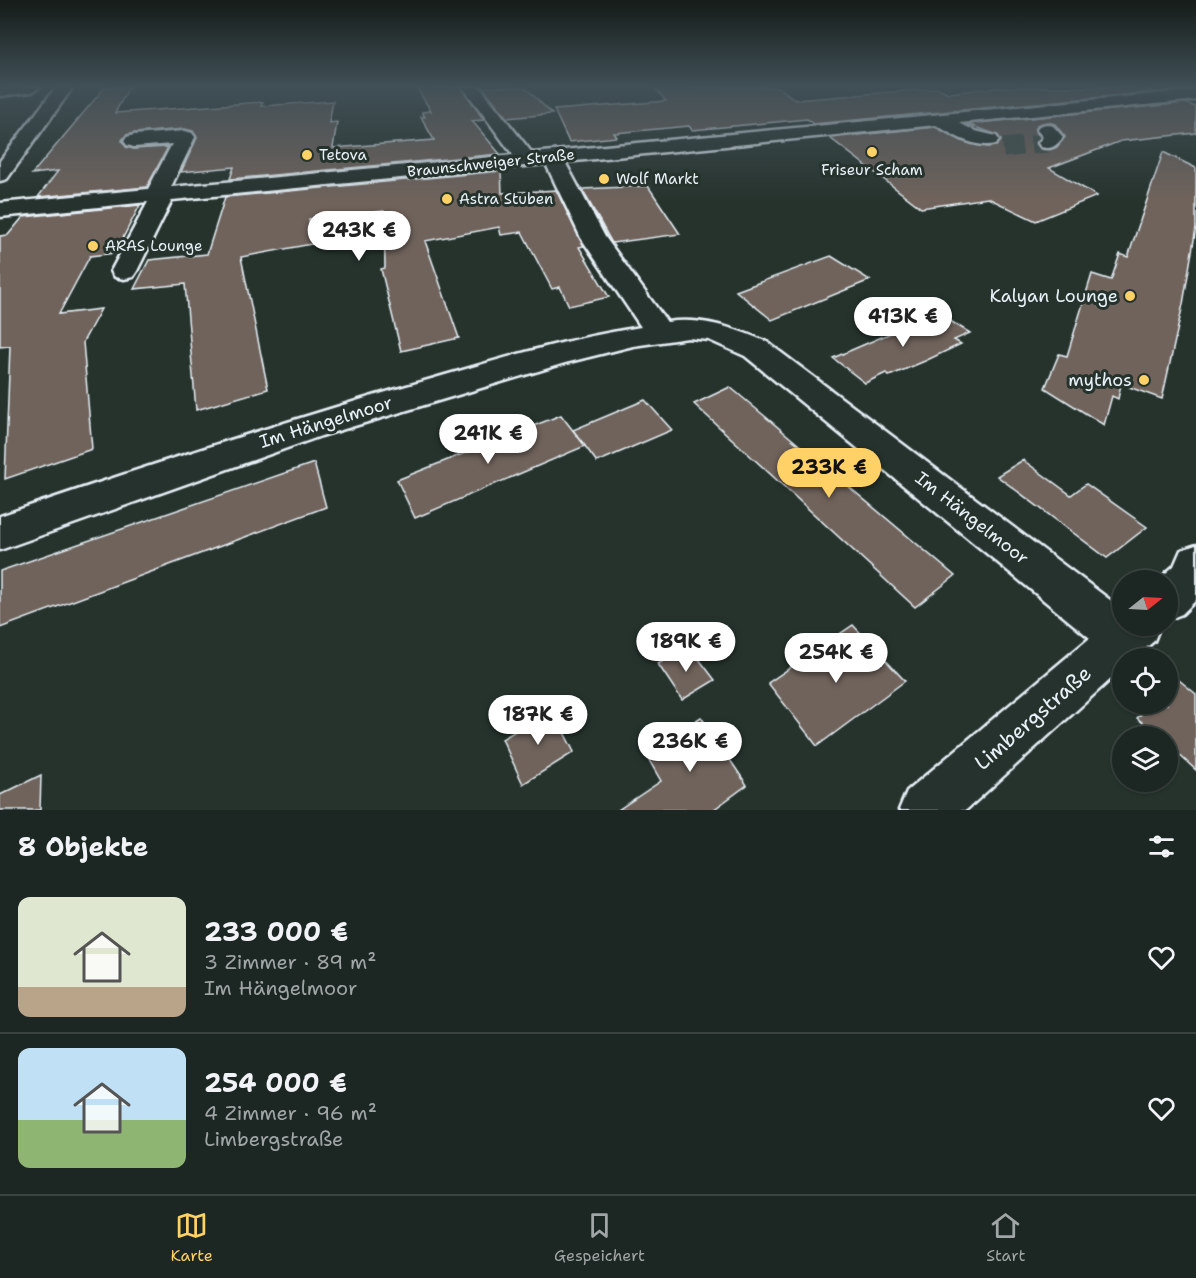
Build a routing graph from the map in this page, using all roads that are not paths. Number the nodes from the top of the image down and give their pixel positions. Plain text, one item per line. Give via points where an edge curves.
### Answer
1 (37, 125) edge
2 (500, 125) edge
3 (896, 125) edge
4 (948, 125) edge
5 (1034, 125) edge
6 (1043, 136) dead end
7 (134, 141) dead end
8 (996, 144) tunnel mouth
9 (527, 160) junction
10 (556, 163) junction
11 (0, 175) edge
12 (160, 195) junction
13 (0, 210) edge
14 (124, 271) dead end
15 (659, 332) junction
16 (0, 533) edge
17 (1112, 617) edge
18 (1127, 636) edge
19 (926, 810) edge

1 - 11 street
2 - 9 street
3 - 10 street, Braunschweiger Straße
4 - 8 street
5 - 6 street
7 - 12 street via 185,137
9 - 10 street, Braunschweiger Straße
9 - 12 street, Braunschweiger Straße
10 - 15 street via 592,238
12 - 13 street, Braunschweiger Straße
12 - 14 street
15 - 16 street, Im Hängelmoor via 537,359 414,394 203,460
15 - 17 street, Im Hängelmoor via 697,329 756,349
18 - 19 street, Limbergstraße

